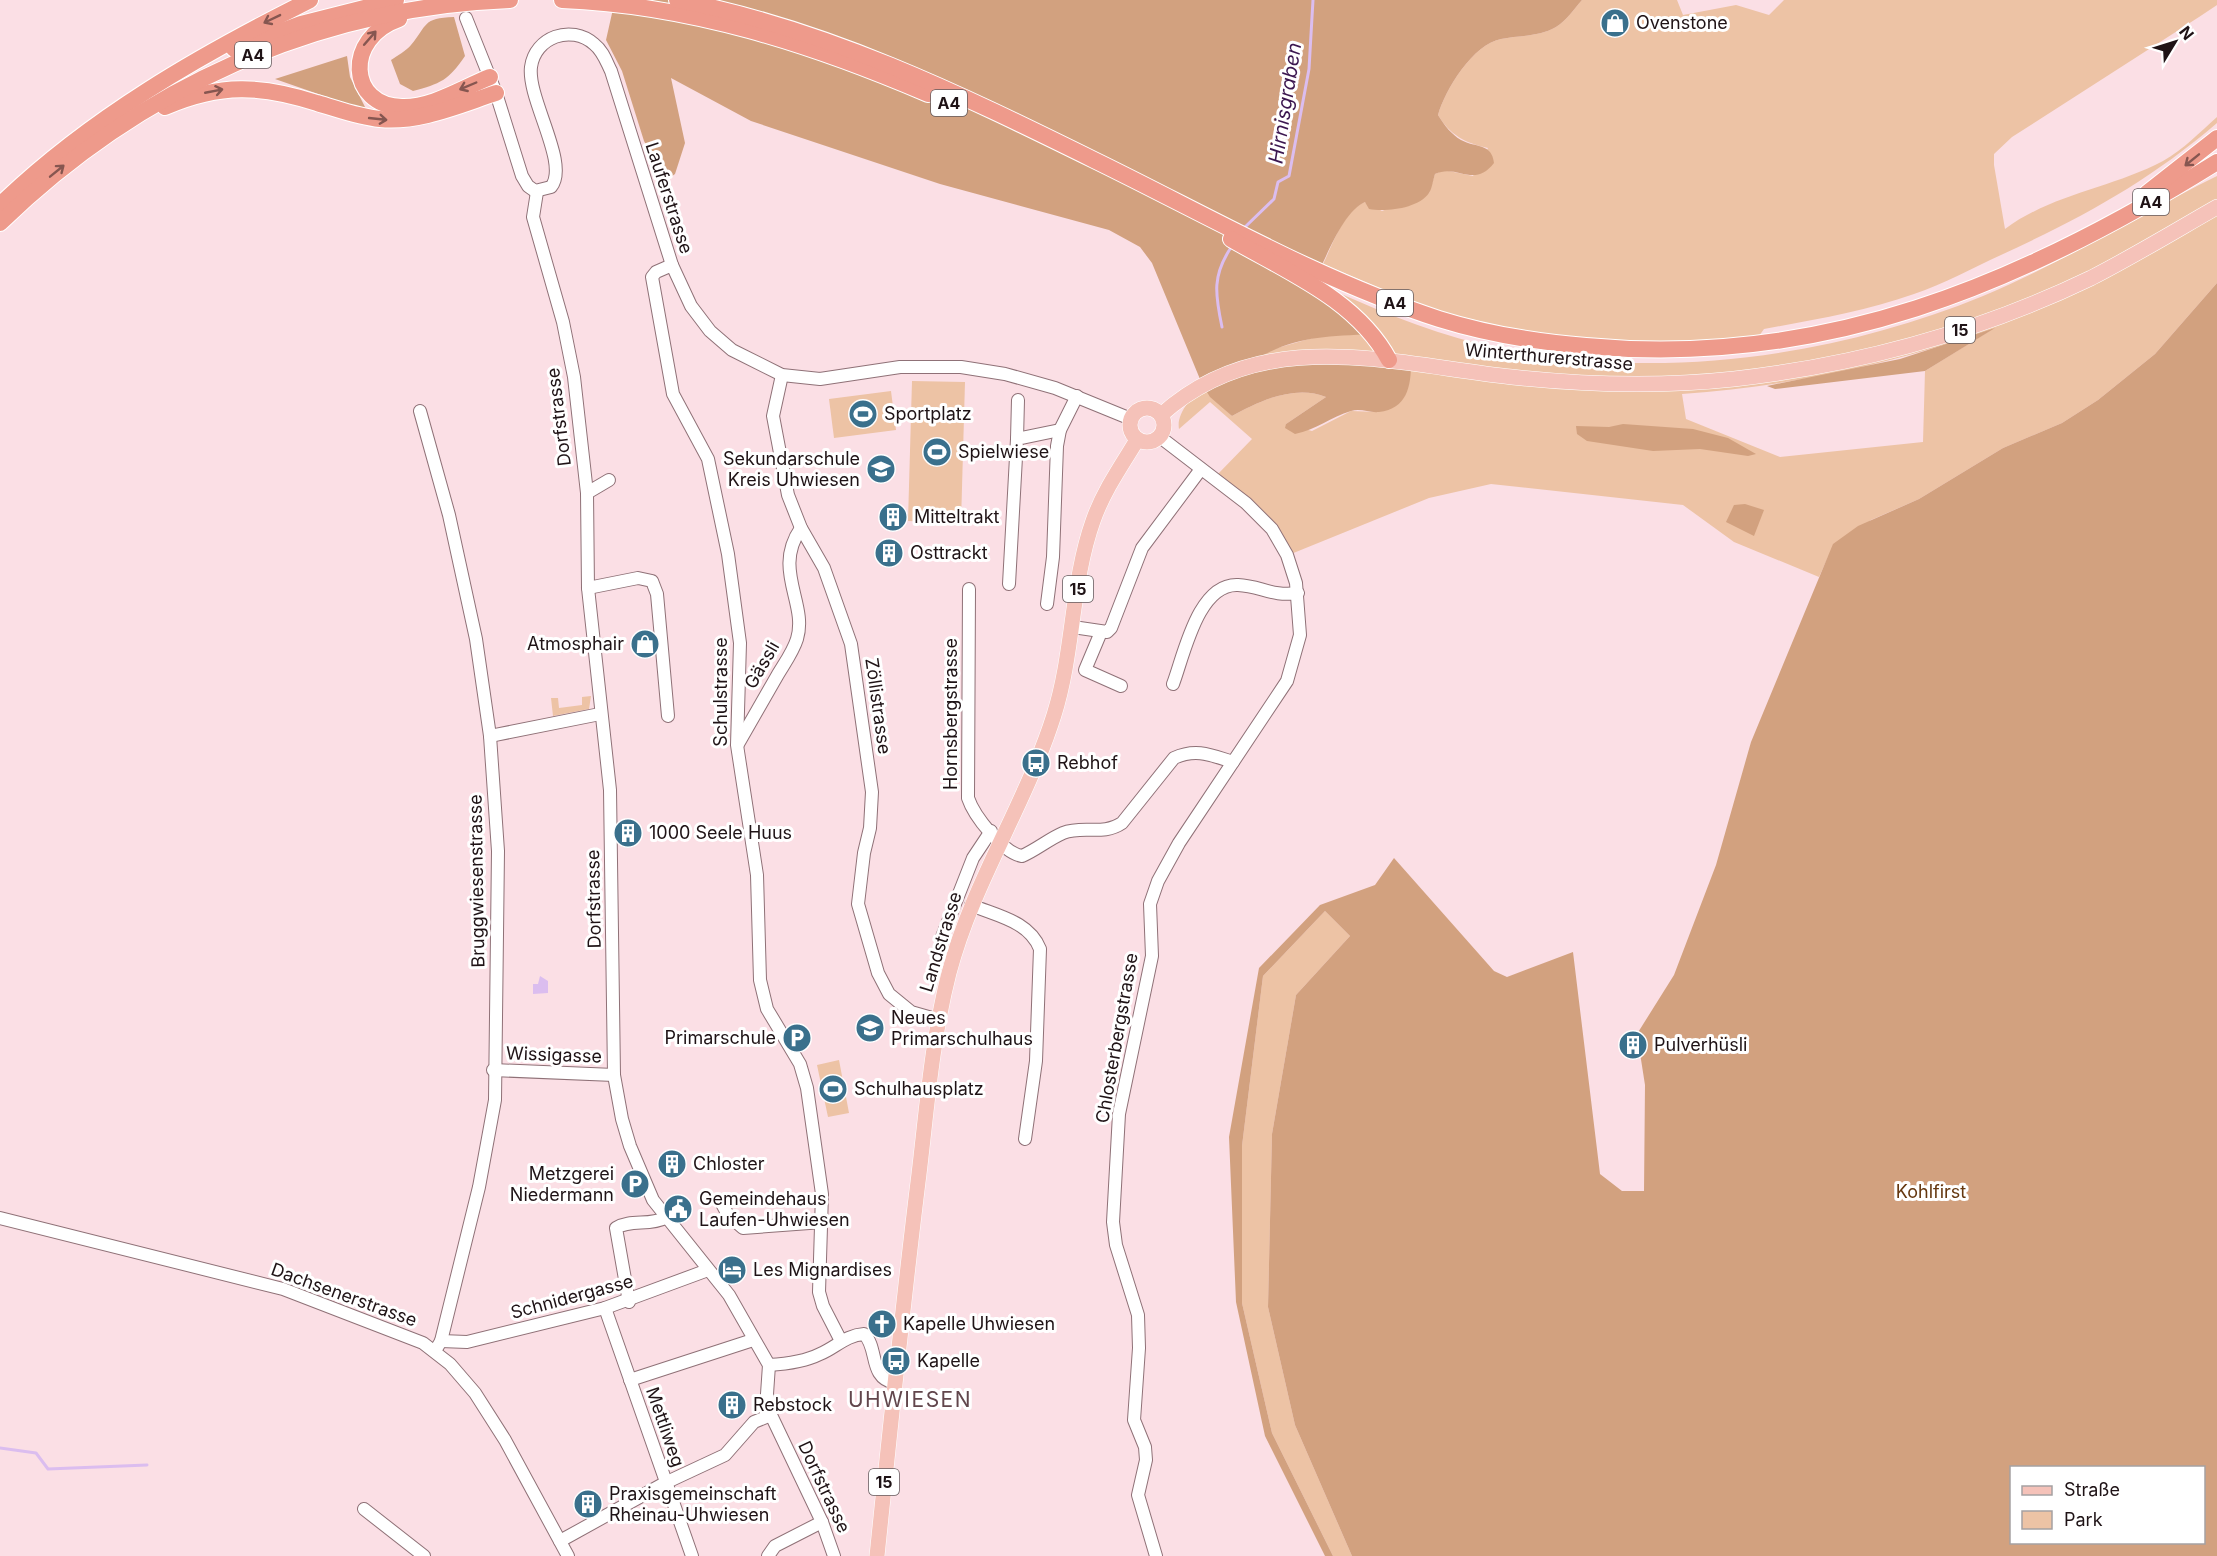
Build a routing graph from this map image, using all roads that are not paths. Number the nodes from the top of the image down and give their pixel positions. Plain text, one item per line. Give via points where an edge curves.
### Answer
1 (310, 0) edge
2 (396, 0) edge
3 (510, 0) edge
4 (562, 0) edge
5 (677, 0) edge
6 (691, 0) edge
7 (439, 6) junction
8 (718, 9) junction
9 (466, 18) dead end
10 (493, 85) junction
11 (118, 111) junction
12 (2217, 138) edge
13 (85, 149) junction
14 (2217, 162) edge
15 (537, 192) junction
16 (0, 205) edge
17 (2217, 207) edge
18 (1205, 220) junction
19 (0, 223) edge
20 (2083, 238) junction
21 (1272, 256) junction
22 (672, 265) junction
23 (1385, 353) junction
24 (783, 375) junction
25 (1077, 396) junction
26 (1018, 400) dead end
27 (420, 411) dead end
28 (1161, 415) junction
29 (1131, 419) junction
30 (1060, 430) junction
31 (1160, 437) junction
32 (1017, 439) junction
33 (1137, 440) junction
34 (1201, 469) junction
35 (609, 480) dead end
36 (587, 493) junction
37 (801, 528) junction
38 (1009, 584) dead end
39 (588, 588) junction
40 (969, 589) dead end
41 (1298, 593) junction
42 (1047, 604) dead end
43 (1073, 627) junction
44 (1101, 632) junction
45 (1173, 684) dead end
46 (1121, 686) dead end
47 (600, 714) junction
48 (668, 716) dead end
49 (490, 736) junction
50 (737, 745) junction
51 (1233, 762) junction
52 (996, 836) junction
53 (971, 905) junction
54 (942, 937) dead end
55 (939, 1020) junction
56 (493, 1070) junction
57 (614, 1075) junction
58 (1025, 1139) dead end
59 (720, 1200) dead end
60 (0, 1218) edge
61 (666, 1218) junction
62 (823, 1222) junction
63 (708, 1270) junction
64 (629, 1302) junction
65 (605, 1308) junction
66 (753, 1340) junction
67 (841, 1341) junction
68 (438, 1346) junction
69 (769, 1365) junction
70 (630, 1380) junction
71 (895, 1383) junction
72 (771, 1415) junction
73 (665, 1483) junction
74 (364, 1509) dead end
75 (822, 1522) junction
76 (564, 1549) edge
77 (424, 1556) edge
78 (552, 1556) edge
79 (692, 1556) edge
80 (768, 1556) edge
81 (834, 1556) edge
82 (877, 1556) edge
83 (1156, 1556) edge

1 -> 11 highway via 211,50
2 - 11 highway, A4 via 327,16 248,43 172,79
3 - 7 highway, A4
4 - 18 highway, A4 via 688,15 819,51 977,116
5 - 8 highway, A4
6 - 8 highway
10 -> 7 highway, A4 via 420,105 398,107 379,100 363,82 361,54 372,34 396,20
7 - 13 highway, A4 via 342,25 249,56 171,93
8 - 18 highway, A4 via 800,32 897,68 1024,126
9 - 10 street
13 -> 10 highway via 170,105 222,89 277,91 357,115 394,120 428,115
10 - 15 street via 524,180
11 - 16 highway, A4 via 57,154
12 -> 20 highway
19 -> 13 highway, A4
14 - 20 highway, A4
15 - 22 street, Lauferstrasse via 553,185 556,170 532,89 532,62 539,48 550,39 564,34 580,35 600,49 611,71
15 - 36 street, Dorfstrasse via 533,217 574,377
17 - 23 main road, Winterthurerstrasse / 15 via 2125,260 2031,304 1935,338 1837,363 1731,379 1638,384 1511,377
18 - 21 highway, A4
18 - 21 highway, A4 via 1231,239
20 - 21 highway, A4 via 1983,285 1868,323 1754,345 1646,352 1554,344 1472,328
21 - 23 highway via 1355,316
22 - 24 street, Lauferstrasse via 691,306 710,332 732,350
22 - 50 street, Schulstrasse via 652,277 673,394 708,459 728,554 740,644
23 - 28 main road, Winterthurerstrasse / 15 via 1283,359 1241,368 1207,381
24 - 25 street, Lauferstrasse via 820,379 900,367 960,367 1028,380
24 - 37 street, Zöllistrasse via 774,404 774,420 788,495
25 - 29 street, Lauferstrasse
25 - 30 street
26 - 32 street
27 - 49 street, Bruggwiesenstrasse via 449,515 476,639
28 - 29 main road via 1144,408
28 - 31 main road via 1164,428
29 - 33 main road
30 - 32 street
30 - 42 street via 1054,467 1053,557
31 - 33 main road via 1148,443
31 - 34 street, Chlosterbergstrasse
32 - 38 street
33 - 43 main road, Landstrasse / 15 via 1093,521
34 - 41 street, Chlosterbergstrasse via 1246,503 1272,529 1287,555
34 - 44 street via 1142,548 1115,622 1107,632
35 - 36 street
36 - 39 street, Dorfstrasse
37 - 50 street, Gässli via 792,540 790,556 797,639
37 - 55 street, Zöllistrasse via 824,568 851,644 872,792 858,904 889,994 911,1012
39 - 47 street, Dorfstrasse
39 - 48 street via 638,578 652,581 657,594
40 - 52 street, Hornsbergstrasse via 966,784 973,812
41 - 45 street via 1274,594 1234,585 1212,595 1199,613
41 - 51 street, Chlosterbergstrasse via 1300,635 1287,681
43 - 44 street
43 - 52 main road, Landstrasse / 15 via 1052,722 1025,790
44 - 46 street via 1085,670
47 - 49 street
47 - 57 street, Dorfstrasse via 610,790
49 - 56 street, Bruggwiesenstrasse via 498,851
50 - 62 street, Schulstrasse via 757,875 759,980 767,1010 800,1064 807,1088
51 - 52 street, Hornsbergstrasse via 1198,751 1174,758 1122,823 1106,831 1077,829 1062,833 1022,856 1006,851
51 - 83 street, Chlosterbergstrasse via 1179,843 1153,892 1149,921 1152,956 1119,1114 1113,1222 1116,1245 1138,1315 1134,1420 1146,1460 1138,1496
52 - 53 main road, Landstrasse / 15
52 - 54 street via 973,858
53 - 55 main road, Landstrasse / 15
53 - 58 street via 1025,928 1040,950 1036,1061
55 - 71 main road, Landstrasse / 15
56 - 57 street, Wissigasse
56 - 68 street, Bruggwiesenstrasse via 495,1100 490,1132
57 - 61 street, Dorfstrasse via 635,1162 652,1200
59 - 62 street via 728,1215 743,1228
60 - 68 street, Dachsenerstrasse via 283,1289
61 - 63 street, Dorfstrasse
61 - 64 street via 616,1228
62 - 67 street, Schulstrasse via 819,1292
63 - 64 street, Schnidergasse
63 - 66 street, Dorfstrasse via 738,1308
64 - 65 street, Schnidergasse
65 - 68 street, Schnidergasse
65 - 70 street, Mettliweg
66 - 69 street, Dorfstrasse
66 - 70 street
67 - 69 street via 821,1354 789,1364
67 - 71 street via 864,1334 870,1339 879,1373 885,1381
68 - 76 street, Dachsenerstrasse via 491,1417
69 - 72 street, Dorfstrasse via 767,1394
70 - 73 street, Mettliweg
71 - 82 main road, Landstrasse / 15
72 - 73 street via 754,1422 725,1455
72 - 75 street, Dorfstrasse
73 - 76 street
73 - 79 street, Mettliweg
74 - 77 street
75 - 80 street via 775,1546
75 - 81 street, Dorfstrasse
76 - 78 street

